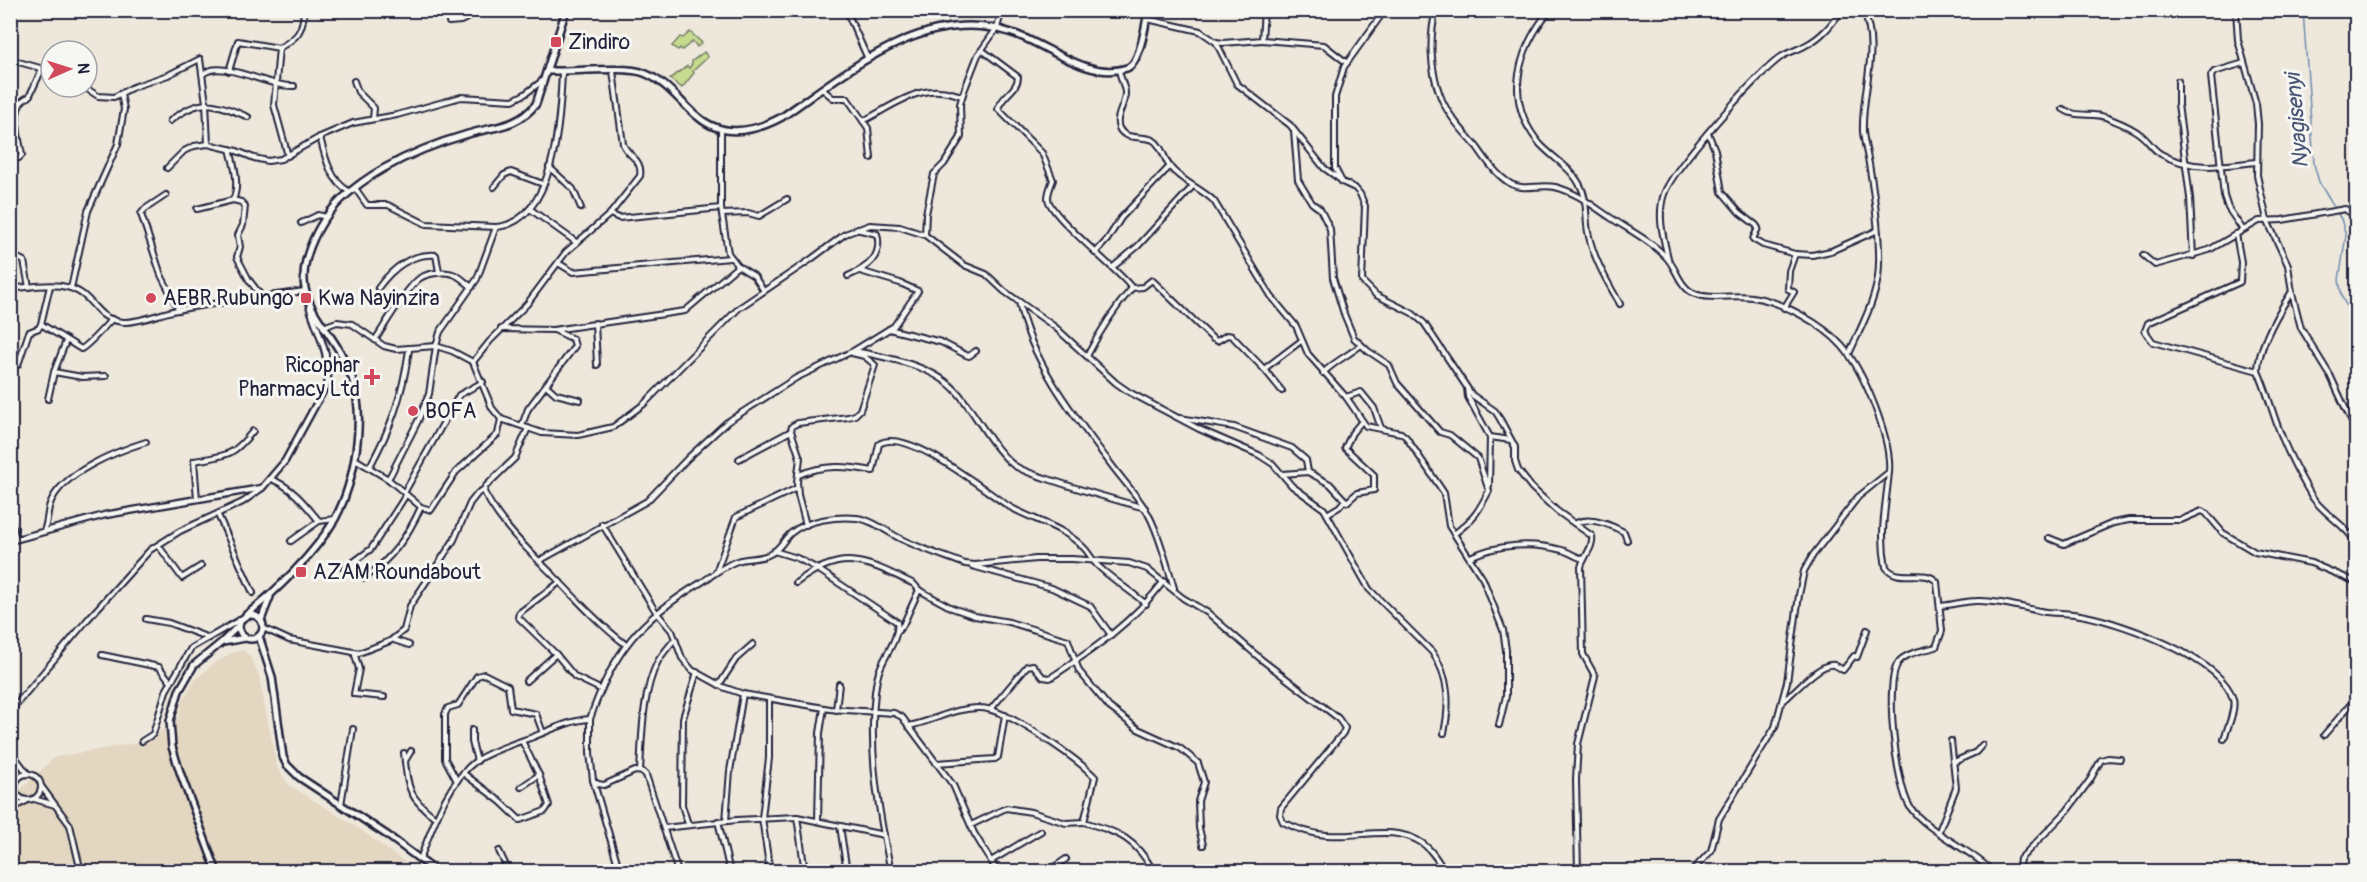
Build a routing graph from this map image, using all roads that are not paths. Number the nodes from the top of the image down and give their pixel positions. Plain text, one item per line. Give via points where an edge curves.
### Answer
1 (304, 10) edge
2 (482, 10) edge
3 (566, 10) edge
4 (846, 10) edge
5 (1002, 10) edge
6 (1148, 10) edge
7 (1264, 10) edge
8 (1385, 10) edge
9 (1436, 10) edge
10 (1550, 10) edge
11 (1842, 10) edge
12 (1863, 10) edge
13 (2236, 10) edge
14 (1147, 19) junction
15 (450, 22) dead end
16 (997, 28) junction
17 (1262, 40) junction
18 (1216, 42) junction
19 (279, 48) junction
20 (982, 50) junction
21 (867, 59) junction
22 (1347, 63) junction
23 (2244, 63) junction
24 (10, 65) edge
25 (39, 68) edge
26 (1119, 70) junction
27 (229, 71) junction
28 (547, 71) junction
29 (613, 71) junction
30 (562, 72) junction
31 (202, 74) junction
32 (39, 75) edge
33 (545, 79) junction
34 (354, 81) dead end
35 (2178, 81) dead end
36 (276, 84) junction
37 (294, 86) dead end
38 (822, 89) junction
39 (121, 93) junction
40 (99, 95) edge
41 (962, 96) junction
42 (206, 104) junction
43 (2063, 109) dead end
44 (248, 117) dead end
45 (373, 118) junction
46 (170, 120) dead end
47 (863, 121) junction
48 (721, 129) junction
49 (1294, 130) junction
50 (1708, 133) junction
51 (320, 137) junction
52 (208, 144) junction
53 (230, 149) junction
54 (288, 156) junction
55 (871, 158) dead end
56 (10, 160) edge
57 (2256, 162) junction
58 (2185, 163) junction
59 (1170, 166) junction
60 (2221, 166) junction
61 (549, 167) junction
62 (167, 168) dead end
63 (1342, 182) junction
64 (543, 184) junction
65 (1193, 186) junction
66 (494, 187) dead end
67 (352, 190) junction
68 (166, 195) dead end
69 (787, 199) dead end
70 (233, 200) junction
71 (1586, 201) junction
72 (581, 208) dead end
73 (721, 208) junction
74 (197, 209) dead end
75 (530, 209) junction
76 (610, 214) junction
77 (722, 214) junction
78 (327, 217) junction
79 (2267, 220) junction
80 (2356, 222) edge
81 (301, 223) dead end
82 (496, 227) junction
83 (856, 229) junction
84 (2243, 230) junction
85 (1876, 231) junction
86 (2236, 234) junction
87 (925, 235) junction
88 (576, 242) junction
89 (1095, 253) junction
90 (10, 254) edge
91 (1795, 254) junction
92 (2143, 255) dead end
93 (2193, 256) junction
94 (730, 258) junction
95 (1668, 258) junction
96 (558, 263) junction
97 (738, 266) junction
98 (1113, 267) junction
99 (860, 271) junction
100 (439, 272) junction
101 (848, 276) dead end
102 (50, 286) junction
103 (29, 287) junction
104 (472, 287) junction
105 (71, 288) junction
106 (378, 288) dead end
107 (1132, 288) junction
108 (10, 289) edge
109 (305, 291) junction
110 (764, 291) junction
111 (2292, 293) junction
112 (262, 297) junction
113 (1019, 302) junction
114 (1620, 303) dead end
115 (309, 306) junction
116 (1784, 308) junction
117 (179, 310) junction
118 (112, 319) junction
119 (595, 323) junction
120 (41, 324) junction
121 (323, 327) junction
122 (888, 328) junction
123 (501, 329) junction
124 (553, 330) junction
125 (375, 340) junction
126 (66, 341) junction
127 (1301, 341) junction
128 (1361, 345) junction
129 (436, 346) junction
130 (409, 350) junction
131 (976, 351) dead end
132 (853, 352) junction
133 (1848, 355) junction
134 (1087, 356) junction
135 (473, 362) junction
136 (18, 365) dead end
137 (597, 365) dead end
138 (1264, 369) junction
139 (2258, 371) junction
140 (54, 372) junction
141 (1323, 373) junction
142 (106, 376) dead end
143 (483, 382) junction
144 (546, 385) junction
145 (1467, 387) junction
146 (1282, 391) dead end
147 (1346, 397) junction
148 (48, 399) dead end
149 (580, 400) dead end
150 (1176, 417) junction
151 (501, 419) junction
152 (1362, 421) junction
153 (522, 425) junction
154 (528, 428) junction
155 (1381, 428) junction
156 (254, 431) dead end
157 (790, 431) junction
158 (2356, 431) edge
159 (1490, 437) junction
160 (1511, 440) junction
161 (146, 442) dead end
162 (354, 459) junction
163 (739, 459) dead end
164 (369, 468) junction
165 (1889, 471) junction
166 (1308, 472) junction
167 (1282, 474) junction
168 (799, 475) junction
169 (271, 478) junction
170 (388, 479) junction
171 (262, 488) junction
172 (797, 488) junction
173 (483, 490) junction
174 (1489, 491) junction
175 (405, 494) junction
176 (198, 499) junction
177 (1345, 500) junction
178 (421, 507) junction
179 (1145, 508) junction
180 (1327, 514) junction
181 (218, 515) junction
182 (10, 518) edge
183 (335, 519) junction
184 (320, 521) junction
185 (602, 524) junction
186 (1575, 524) junction
187 (807, 525) junction
188 (44, 531) junction
189 (1454, 534) junction
190 (2049, 538) dead end
191 (13, 539) edge
192 (1627, 540) dead end
193 (291, 541) dead end
194 (2356, 543) edge
195 (158, 545) junction
196 (774, 551) junction
197 (1470, 557) junction
198 (1583, 559) junction
199 (1093, 560) junction
200 (538, 561) junction
201 (967, 564) junction
202 (201, 566) dead end
203 (816, 568) junction
204 (344, 569) dead end
205 (716, 573) junction
206 (365, 578) dead end
207 (1164, 581) junction
208 (560, 582) junction
209 (2356, 582) edge
210 (796, 583) dead end
211 (278, 586) junction
212 (919, 590) junction
213 (1174, 590) junction
214 (253, 593) dead end
215 (1146, 604) junction
216 (1940, 606) junction
217 (656, 612) junction
218 (244, 616) junction
219 (146, 619) dead end
220 (261, 620) junction
221 (239, 625) junction
222 (263, 628) junction
223 (1867, 630) dead end
224 (897, 632) junction
225 (1111, 635) junction
226 (259, 636) junction
227 (245, 638) junction
228 (675, 638) junction
229 (210, 639) junction
230 (393, 640) junction
231 (222, 642) junction
232 (625, 644) junction
233 (753, 644) dead end
234 (409, 645) dead end
235 (354, 652) junction
236 (556, 654) junction
237 (102, 655) dead end
238 (1075, 661) junction
239 (697, 672) junction
240 (526, 681) dead end
241 (171, 682) junction
242 (839, 684) dead end
243 (719, 685) junction
244 (600, 689) junction
245 (742, 694) junction
246 (384, 697) dead end
247 (2356, 698) edge
248 (769, 699) junction
249 (1781, 702) junction
250 (824, 708) junction
251 (991, 709) junction
252 (836, 710) junction
253 (10, 712) edge
254 (875, 713) junction
255 (1005, 715) junction
256 (590, 719) junction
257 (1499, 725) dead end
258 (908, 726) junction
259 (353, 729) dead end
260 (472, 730) dead end
261 (543, 733) junction
262 (1444, 733) dead end
263 (2325, 735) dead end
264 (2224, 740) dead end
265 (142, 741) dead end
266 (522, 741) junction
267 (1951, 741) dead end
268 (1982, 745) dead end
269 (10, 746) edge
270 (411, 751) dead end
271 (404, 753) dead end
272 (14, 757) junction
273 (2120, 759) dead end
274 (477, 761) junction
275 (405, 762) junction
276 (1954, 762) junction
277 (936, 763) junction
278 (640, 771) junction
279 (463, 773) junction
280 (28, 774) junction
281 (539, 776) junction
282 (17, 780) junction
283 (593, 780) junction
284 (457, 781) junction
285 (41, 786) junction
286 (521, 787) dead end
287 (15, 789) junction
288 (34, 799) junction
289 (28, 800) junction
290 (56, 806) junction
291 (341, 806) junction
292 (10, 808) edge
293 (797, 817) junction
294 (436, 818) junction
295 (762, 818) junction
296 (726, 820) junction
297 (818, 820) junction
298 (718, 821) junction
299 (1084, 822) junction
300 (688, 824) junction
301 (971, 825) junction
302 (840, 826) junction
303 (664, 828) junction
304 (1041, 831) dead end
305 (1939, 831) dead end
306 (884, 835) junction
307 (1203, 845) dead end
308 (500, 851) dead end
309 (420, 859) junction
310 (1066, 859) dead end
311 (991, 861) junction
312 (81, 872) edge
313 (217, 872) edge
314 (437, 872) edge
315 (509, 872) edge
316 (620, 872) edge
317 (678, 872) edge
318 (730, 872) edge
319 (770, 872) edge
320 (805, 872) edge
321 (847, 872) edge
322 (891, 872) edge
323 (998, 872) edge
324 (1047, 872) edge
325 (1154, 872) edge
326 (1446, 872) edge
327 (1578, 872) edge
328 (1691, 872) edge
329 (1994, 872) edge
330 (2018, 872) edge

1 - 19 street via 300,34
2 - 15 street
3 - 28 main road
4 - 21 street
5 - 16 street
6 - 14 main road
7 - 17 street
8 - 22 street
9 - 71 street via 1433,66 1440,96 1492,167 1521,188 1553,187
10 - 71 street via 1522,56 1518,84 1521,110 1539,143 1575,177
11 - 50 street via 1821,36 1781,57
12 - 85 street via 1869,22 1871,49 1863,133
13 - 23 street
14 - 18 street via 1200,31
14 - 26 main road via 1137,57 1132,66
16 - 20 street
16 - 21 main road via 972,25 930,31
16 - 26 main road via 1076,63
17 - 18 street
17 - 22 street via 1324,45
18 - 49 street via 1237,84
19 - 27 street via 238,41
19 - 36 street
20 - 41 street
20 - 89 street via 1018,77 1018,83 998,109 1042,153 1053,180 1048,195 1050,204
21 - 38 main road
22 - 63 street via 1335,97 1335,168
23 - 57 street via 2256,104
23 - 60 street via 2212,74
24 - 25 street via 15,61
26 - 59 street via 1125,92 1118,118 1121,131 1156,142
27 - 31 street via 215,69
27 - 36 street
28 - 30 main road
28 - 33 main road
29 - 30 main road
29 - 48 main road via 645,73 669,88 696,116
29 - 76 street via 622,144 638,161 641,172
30 - 61 street via 555,153
31 - 39 street via 202,62 198,59
31 - 42 street
32 - 56 street via 29,97 20,104 17,122 22,155
33 - 45 street via 513,100 461,97
33 - 67 main road via 536,104 521,119 445,141 402,160
34 - 45 street via 358,92 374,108
35 - 58 street
36 - 37 street
36 - 54 street via 274,112
38 - 47 street via 833,98 847,98
38 - 48 main road via 765,126 739,132
39 - 40 street via 114,97
39 - 105 street via 124,109 118,144 88,211
41 - 47 street via 930,92
41 - 87 street via 962,133 934,174
42 - 44 street
42 - 46 street via 190,106
42 - 52 street
43 - 58 street via 2075,115 2107,117 2142,136 2158,153
45 - 51 street
47 - 55 street via 868,128
48 - 73 street
49 - 63 street via 1330,174
49 - 128 street via 1298,180 1327,220 1334,278 1354,338
50 - 91 street via 1722,192 1758,228 1753,239
50 - 95 street via 1665,194 1661,220
51 - 54 street
51 - 67 street via 334,178 340,186
52 - 53 street
52 - 62 street via 184,151
53 - 54 street via 268,161
53 - 70 street via 236,183
57 - 60 street
57 - 79 street
58 - 60 street
58 - 93 street
59 - 65 street
59 - 89 street via 1121,218
60 - 84 street via 2228,208
61 - 64 street
61 - 72 street via 573,189
63 - 145 street via 1355,188 1365,206 1362,281 1377,295 1424,323
64 - 66 street via 511,172
64 - 75 street
65 - 98 street via 1138,246
65 - 127 street via 1205,191 1222,213 1271,296 1296,327
67 - 78 main road
67 - 82 street via 367,205 388,205 426,224
68 - 117 street via 141,214 161,275
69 - 77 street via 759,216
70 - 74 street
70 - 112 street via 245,206 238,236 238,259
71 - 95 street
71 - 114 street via 1593,249
73 - 76 street via 619,218
73 - 77 street
75 - 82 street via 518,221
75 - 88 street
76 - 88 street
77 - 94 street
78 - 81 street via 318,215
78 - 109 main road via 307,256
79 - 80 street via 2345,209
79 - 84 street
79 - 111 street via 2288,265
82 - 104 street
83 - 87 street via 870,225 900,226
83 - 99 street via 874,232 878,238 873,262
83 - 110 street
84 - 86 street
85 - 91 street via 1831,251
85 - 133 street via 1878,280
86 - 93 street
86 - 139 street via 2240,282 2148,323 2145,331 2153,342
87 - 113 street via 964,265 986,274
88 - 96 street
89 - 98 street
90 - 103 street via 24,261
91 - 116 street via 1788,284 1794,292
92 - 93 street via 2155,266
94 - 96 street via 573,272
94 - 97 street
95 - 116 street via 1693,293 1752,297
96 - 123 street via 527,304
97 - 110 street via 754,276
97 - 119 street via 685,311
98 - 107 street
99 - 101 street
99 - 122 street via 918,291 894,326
100 - 104 street via 453,274
100 - 106 street via 436,255 428,256 395,267
100 - 125 street via 420,278
102 - 103 street
102 - 105 street
102 - 120 street
103 - 108 street
104 - 129 street via 445,323
105 - 118 street
107 - 134 street via 1103,325
107 - 138 street via 1143,287 1152,280 1213,339 1232,336
109 - 112 street
109 - 115 main road
110 - 154 street via 739,308 644,404 613,427 578,435 542,433
111 - 139 street via 2268,336
111 - 158 street via 2301,328 2330,375
112 - 117 street
113 - 134 street
113 - 179 street via 1023,325 1056,387
115 - 121 main road
115 - 169 street via 325,355 327,384 285,461
116 - 133 street via 1826,331
117 - 118 street via 125,322
118 - 126 street via 84,348
119 - 124 street
119 - 137 street
120 - 126 street
120 - 136 street via 29,332
121 - 125 street via 343,322 360,328
121 - 162 main road via 347,367 355,390 358,422
122 - 131 street via 941,342 969,356
122 - 132 street
123 - 124 street
123 - 135 street
124 - 144 street via 573,339 575,346
125 - 130 street via 384,346
126 - 140 street
127 - 138 street
127 - 141 street
128 - 141 street
128 - 174 street via 1389,365 1397,383 1440,432 1450,435 1478,458
129 - 130 street
129 - 135 street
129 - 170 street via 429,394
130 - 164 street via 393,420
132 - 157 street via 875,365 860,410 848,417 798,423
132 - 179 street via 937,375 958,393 1012,465
132 - 185 street via 796,378 727,422 647,501
133 - 165 street via 1883,428
134 - 150 street via 1129,392
135 - 143 street
138 - 146 street
139 - 194 street via 2279,431 2311,495
140 - 142 street
140 - 148 street
141 - 147 street
143 - 151 street via 492,408
143 - 175 street via 459,395
144 - 149 street via 556,394
144 - 153 street via 528,409
145 - 159 street via 1468,397
145 - 160 street via 1495,411
147 - 152 street
147 - 155 street via 1361,392 1374,408
150 - 166 street via 1225,424 1292,448 1306,460
150 - 167 street via 1259,455
151 - 153 street
151 - 178 street via 498,434 456,472 433,508
152 - 155 street via 1370,428
152 - 177 street via 1345,448 1374,475 1374,490
153 - 154 street
154 - 173 street via 515,458
155 - 189 street via 1401,434 1412,444 1444,493
156 - 176 street via 237,450 194,461
157 - 163 street
157 - 168 street via 800,458
159 - 160 street
159 - 174 street
160 - 186 street via 1518,470 1545,502
161 - 188 street via 112,455 66,483 50,503
162 - 164 street
162 - 183 main road
164 - 170 street
165 - 216 street via 1883,523 1886,567 1896,575 1936,579
165 - 249 street via 1858,497 1804,571
166 - 167 street
166 - 177 street via 1330,484
167 - 180 street
168 - 172 street
168 - 199 street via 839,465 873,471 879,444 908,443 1023,514 1040,519 1076,541
169 - 171 street
169 - 184 street via 293,491
170 - 175 street
171 - 176 street
171 - 181 street
172 - 187 street
172 - 205 street via 736,517
173 - 200 street via 509,529
173 - 230 street via 470,503 454,540 410,606 404,630
174 - 189 street via 1476,516
175 - 178 street
175 - 204 street via 371,549
176 - 188 street via 105,515
177 - 180 street
178 - 206 street via 402,545
179 - 213 street
180 - 262 street via 1369,589 1439,662 1448,702
181 - 195 street
181 - 214 street
182 - 191 street
183 - 184 street
183 - 211 main road via 322,539
184 - 193 street
185 - 200 street
185 - 217 street
186 - 192 street via 1584,520 1606,524 1624,532
186 - 198 street via 1592,536 1591,547
187 - 196 street
187 - 201 street via 858,518
188 - 191 street
189 - 197 street
190 - 209 street via 2064,544 2113,523 2181,520 2202,511 2223,532 2255,552 2311,563
195 - 202 street via 182,578
195 - 253 street via 88,619
196 - 203 street
196 - 205 street via 735,561
197 - 198 street via 1498,548 1531,545 1564,550
197 - 257 street via 1503,630 1506,696
198 - 327 street via 1581,637 1583,654 1595,676 1578,744
199 - 201 street
199 - 207 street via 1143,567
199 - 215 street
200 - 208 street
201 - 225 street via 1052,588 1090,606
203 - 210 street
203 - 212 street via 846,561 866,562
203 - 224 street via 894,618
205 - 217 street
207 - 213 street
207 - 215 street
208 - 232 street
208 - 236 street via 518,616
211 - 218 main road
211 - 220 main road
212 - 224 street
212 - 238 street via 975,616 1068,640
213 - 326 street via 1208,613 1343,724 1343,733 1281,808 1283,822 1329,836 1403,835 1422,843
215 - 225 street
216 - 264 street via 1977,601 2086,616 2165,643 2206,667 2233,699
216 - 329 street via 1942,631 1936,646 1905,657 1896,667 1892,714 1900,781 1911,808 1922,819
217 - 228 street
217 - 232 street
218 - 220 main road via 255,615
218 - 221 main road
218 - 229 street
219 - 229 street via 169,622
220 - 222 main road
221 - 227 main road
221 - 231 main road
222 - 226 main road
222 - 235 street via 289,640
223 - 249 street via 1857,657 1843,670 1825,666
224 - 254 street via 879,672
225 - 238 street
226 - 227 main road
226 - 291 main road via 272,677 287,765
227 - 231 main road
228 - 239 street via 682,658
228 - 278 street via 653,674 643,721
229 - 241 street via 191,648
230 - 234 street
230 - 235 street
231 - 313 main road via 186,676 170,721 172,747
232 - 244 street
233 - 243 street via 736,659
235 - 246 street via 359,669 353,696
236 - 240 street
236 - 244 street via 579,681
237 - 241 street via 159,667
238 - 251 street via 1046,678 1029,664
238 - 307 street via 1109,707 1138,729 1180,747 1198,763 1203,783 1198,801
239 - 243 street
239 - 300 street via 683,718 682,805
241 - 265 street via 153,734
242 - 252 street
243 - 245 street
244 - 256 street
245 - 248 street
245 - 296 street
247 - 263 street
248 - 250 street
248 - 295 street via 769,758
249 - 328 street via 1775,727 1719,819 1711,851
250 - 252 street
250 - 297 street
251 - 255 street
251 - 258 street via 972,708
252 - 254 street
254 - 258 street via 894,713
254 - 306 street via 877,800
255 - 277 street via 1000,751 995,759
255 - 299 street via 1095,777
256 - 261 street
256 - 283 street
258 - 277 street
259 - 291 street
260 - 274 street
261 - 266 street
261 - 284 street via 536,714 512,710 508,686 479,675 458,705 448,708 445,714 445,759
266 - 274 street
266 - 281 street
267 - 276 street
268 - 276 street
269 - 272 street
270 - 275 street
271 - 275 street
272 - 280 street
272 - 282 street
273 - 330 street via 2101,760 2067,811 2020,859
274 - 279 street
275 - 294 street via 417,803
276 - 305 street via 1956,788
277 - 301 street via 953,784
278 - 283 street via 604,785
278 - 303 street via 646,775
279 - 281 street via 520,820 548,808
279 - 284 street
280 - 282 street
280 - 285 street via 37,778
281 - 286 street
282 - 287 street
283 - 316 street
284 - 294 street
285 - 288 street
285 - 290 street
287 - 289 street via 19,797
287 - 292 street
288 - 289 street
288 - 290 street
289 - 292 street
290 - 312 street via 74,834
291 - 309 main road
293 - 295 street
293 - 297 street
293 - 320 street
294 - 309 street
295 - 296 street
295 - 319 street
296 - 298 street
297 - 302 street
298 - 300 street
298 - 318 street
299 - 301 street via 1066,823 1006,808
299 - 325 street via 1132,842
300 - 303 street
301 - 311 street
302 - 306 street
302 - 321 street
303 - 317 street
304 - 311 street
306 - 322 street
308 - 315 street
309 - 314 main road
310 - 324 street
311 - 323 street

